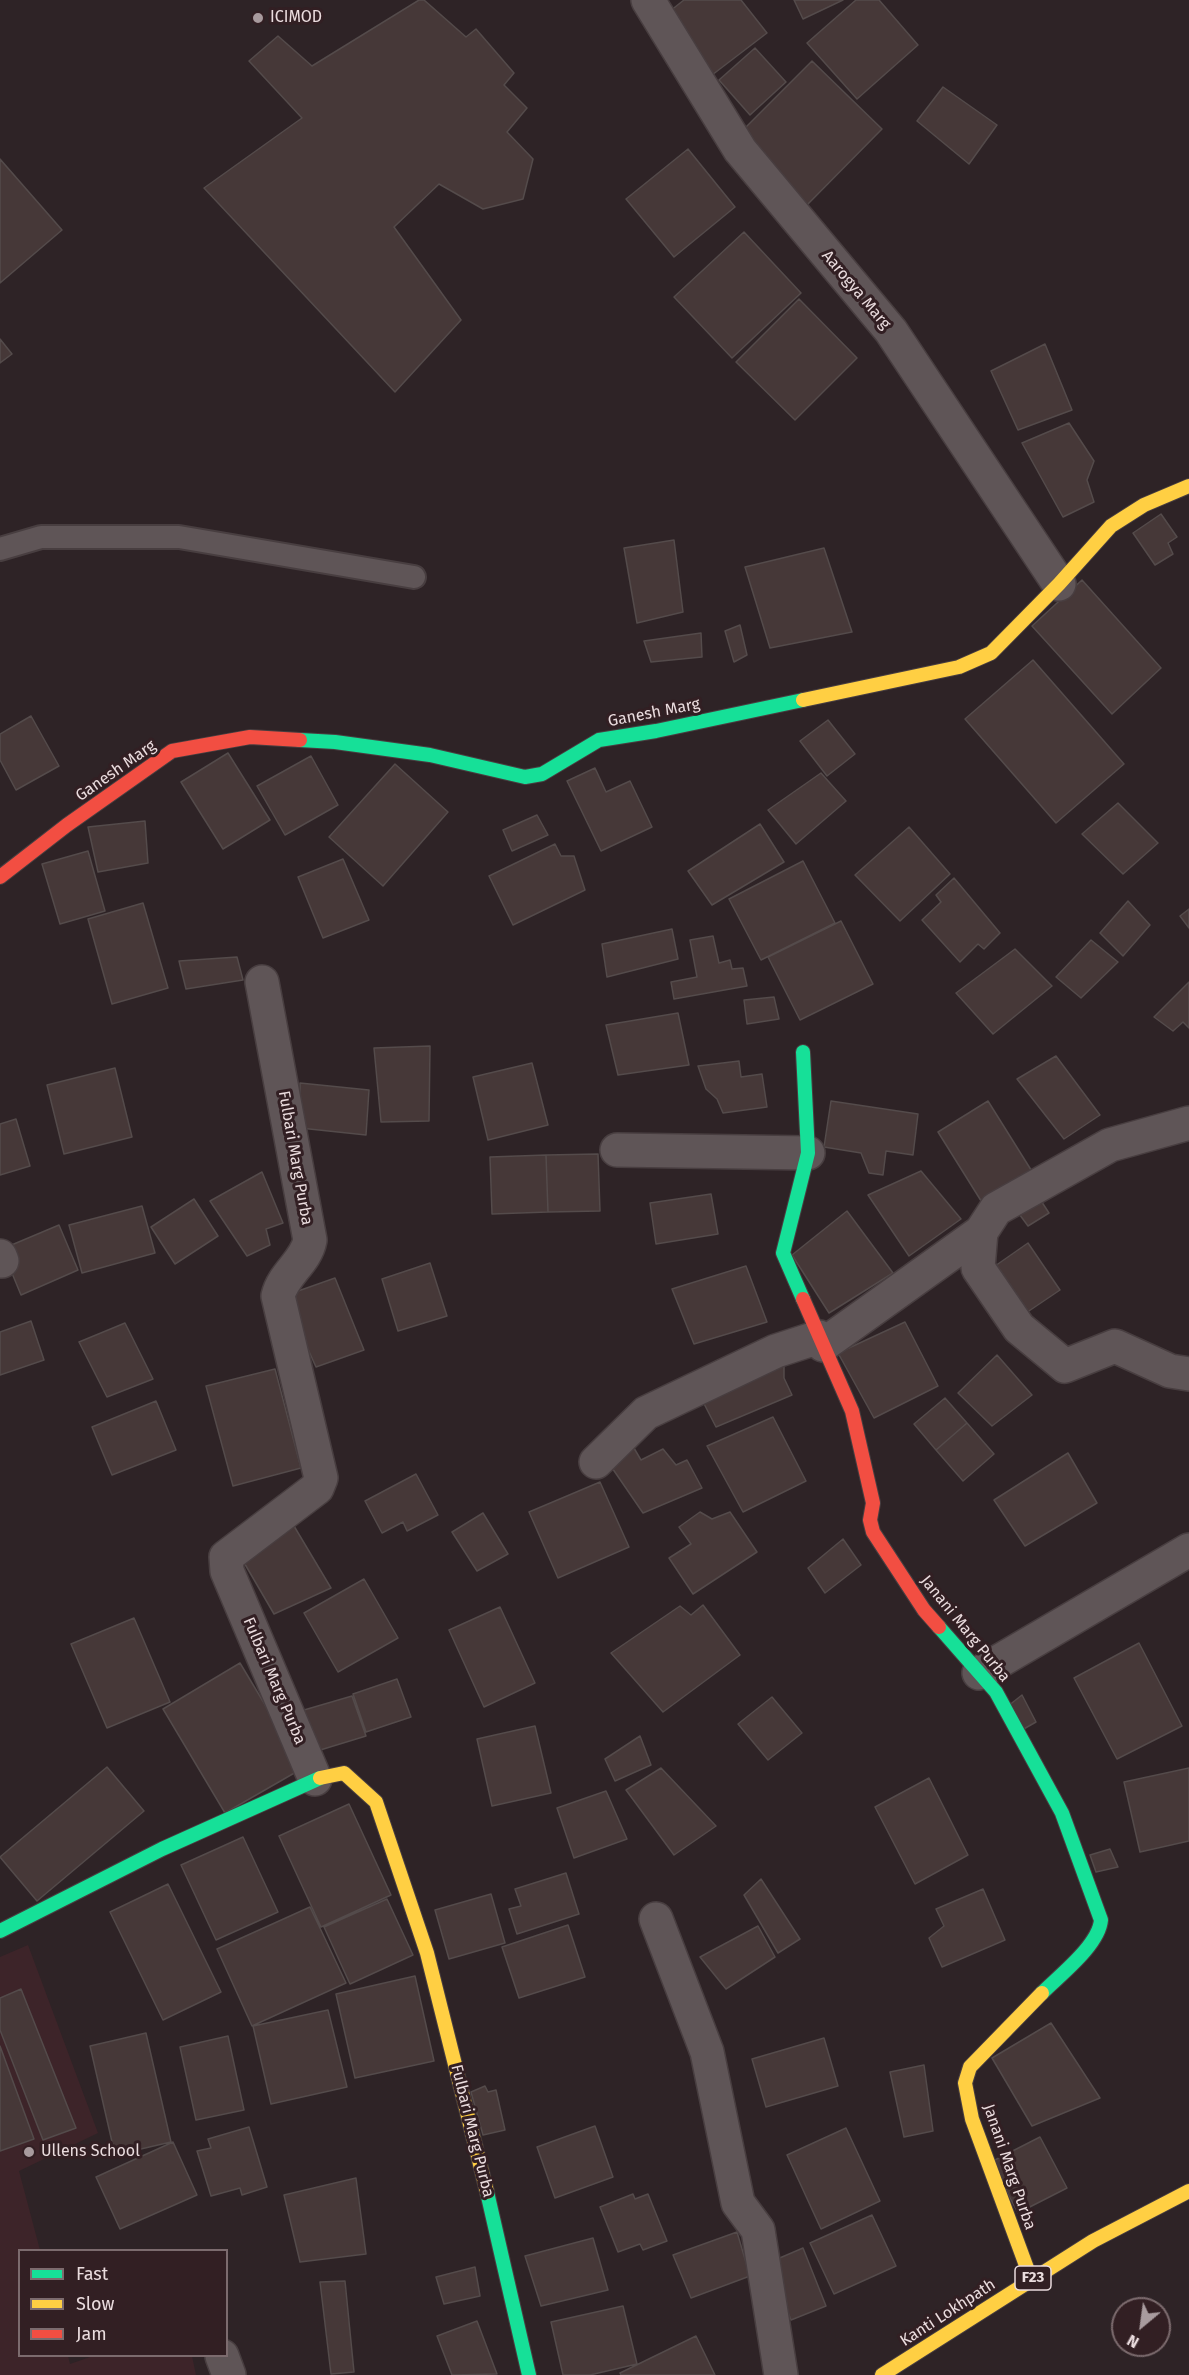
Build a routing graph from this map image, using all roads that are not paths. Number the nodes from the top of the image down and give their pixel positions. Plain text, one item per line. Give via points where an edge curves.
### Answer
1 (648, 0) edge
2 (1189, 486) edge
3 (0, 549) edge
4 (414, 577) dead end
5 (1059, 584) junction
6 (0, 877) edge
7 (262, 982) dead end
8 (803, 1052) dead end
9 (1189, 1123) edge
10 (617, 1150) dead end
11 (808, 1154) junction
12 (981, 1232) junction
13 (821, 1341) junction
14 (1189, 1374) edge
15 (596, 1462) dead end
16 (1189, 1550) edge
17 (979, 1673) junction
18 (315, 1779) junction
19 (656, 1919) dead end
20 (0, 1931) edge
21 (1189, 2191) edge
22 (1031, 2279) junction
23 (223, 2357) edge
24 (229, 2375) edge
25 (529, 2375) edge
26 (781, 2375) edge
27 (882, 2375) edge

1 - 5 street, Aarogya Marg via 740,150 891,331
2 - 5 street, Ganesh Marg via 1144,505 1111,526
3 - 4 lane via 41,537 179,537
5 - 6 street, Ganesh Marg via 991,653 959,667 599,740 542,774 525,777 430,755 335,742 250,737 172,751
7 - 18 street, Fulbari Marg Purba via 310,1240 308,1251 280,1287 278,1296 321,1478 316,1488 226,1557 227,1571
8 - 11 street, Janani Marg Purba
9 - 12 street via 1110,1145 996,1209
10 - 11 street
11 - 13 street, Janani Marg Purba via 783,1252
12 - 13 street
12 - 14 street via 978,1268 1019,1328 1065,1366 1115,1346 1170,1371
13 - 15 street via 776,1352 646,1413
13 - 17 street, Janani Marg Purba via 852,1411 873,1503 873,1532 924,1610
16 - 17 street
17 - 22 street, Janani Marg Purba via 996,1692 1062,1813 1101,1920 1092,1942 970,2067 965,2083 972,2119
18 - 20 street via 162,1849
18 - 25 street, Fulbari Marg Purba via 344,1773 375,1802 427,1953 504,2258
19 - 26 street via 707,2052 738,2204 758,2230
21 - 22 street, Kanti Lokhpath / F23 via 1093,2241
22 - 27 street, Kanti Lokhpath / F23
23 - 24 street

